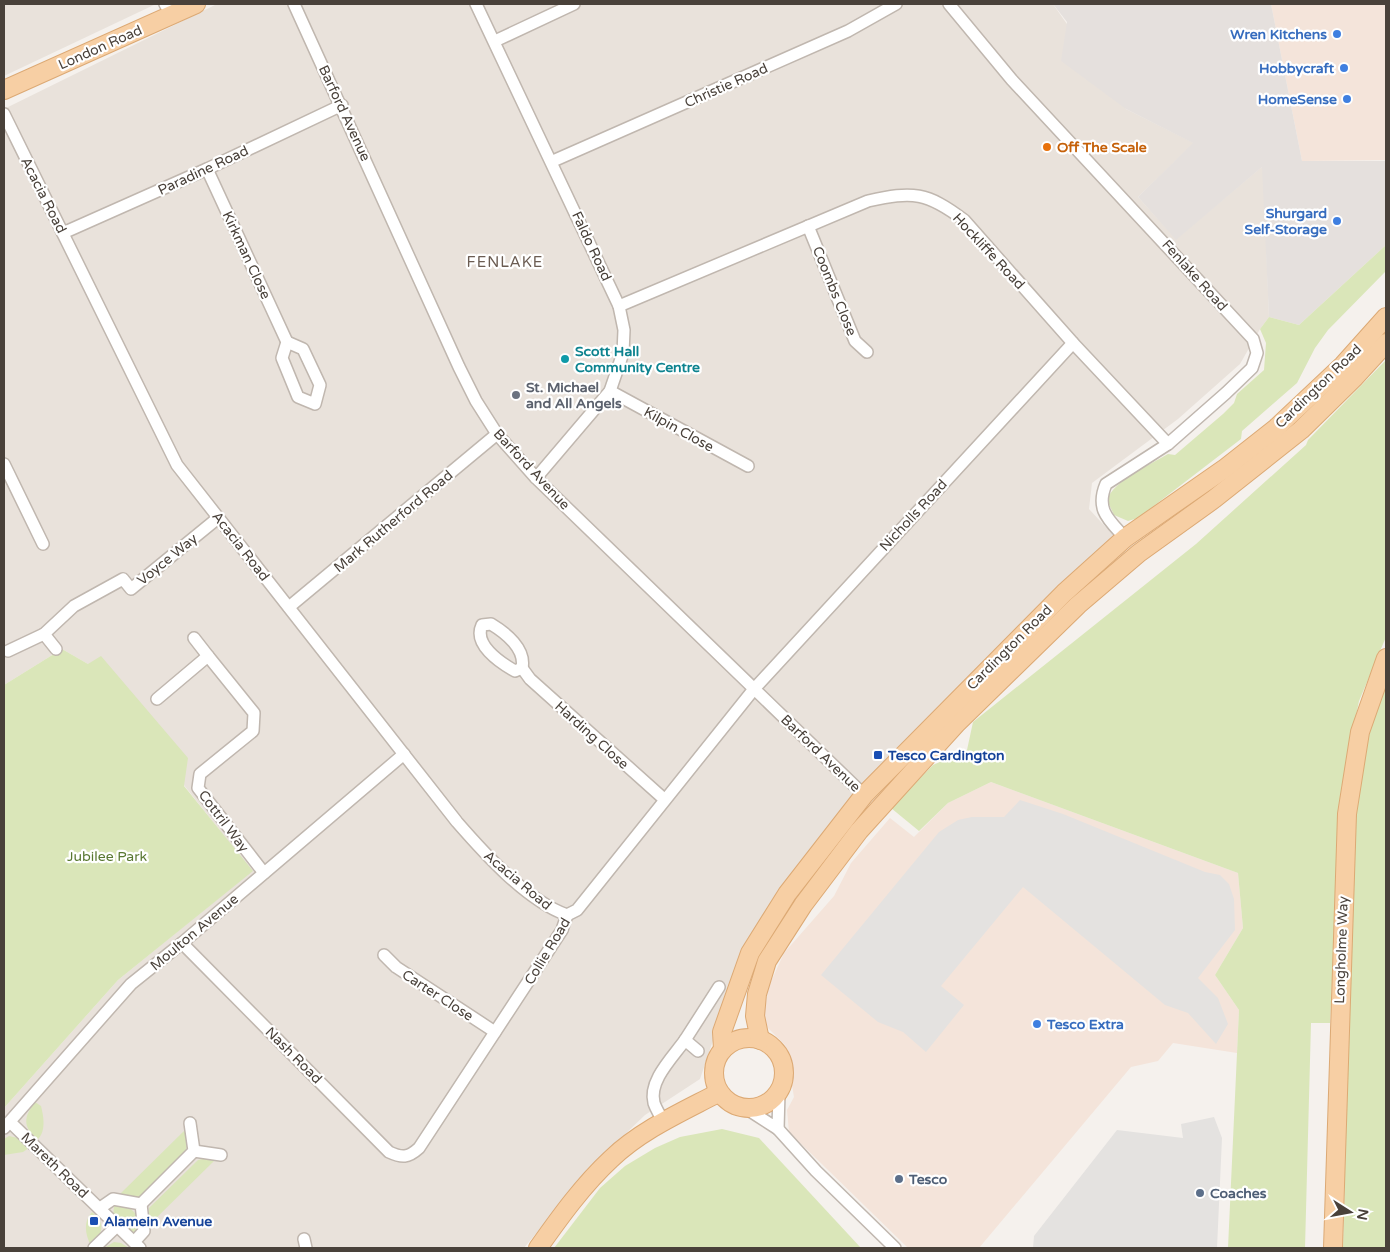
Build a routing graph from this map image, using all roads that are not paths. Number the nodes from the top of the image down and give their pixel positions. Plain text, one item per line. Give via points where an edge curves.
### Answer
1 (196, 4) edge
2 (294, 4) edge
3 (476, 4) edge
4 (574, 4) edge
5 (896, 4) edge
6 (949, 4) edge
7 (168, 10) edge
8 (495, 41) junction
9 (4, 90) edge
10 (342, 105) junction
11 (4, 114) edge
12 (553, 161) junction
13 (207, 169) junction
14 (808, 226) junction
15 (63, 233) junction
16 (619, 306) junction
17 (1386, 317) edge
18 (287, 342) junction
19 (1073, 343) junction
20 (1386, 343) edge
21 (867, 352) dead end
22 (610, 391) junction
23 (497, 434) junction
24 (1168, 444) junction
25 (4, 464) edge
26 (748, 466) dead end
27 (536, 478) junction
28 (218, 518) junction
29 (1125, 538) junction
30 (42, 544) dead end
31 (289, 607) junction
32 (44, 634) junction
33 (194, 638) dead end
34 (56, 649) dead end
35 (8, 651) dead end
36 (208, 656) junction
37 (1386, 658) edge
38 (522, 668) dead end
39 (754, 689) junction
40 (157, 699) dead end
41 (404, 754) junction
42 (864, 795) junction
43 (664, 799) junction
44 (264, 873) junction
45 (567, 914) junction
46 (182, 943) junction
47 (384, 955) dead end
48 (719, 987) dead end
49 (495, 1032) junction
50 (685, 1040) junction
51 (760, 1040) junction
52 (723, 1049) junction
53 (698, 1051) dead end
54 (779, 1092) junction
55 (718, 1093) junction
56 (743, 1108) junction
57 (685, 1110) junction
58 (663, 1121) junction
59 (190, 1124) dead end
60 (7, 1125) edge
61 (778, 1128) junction
62 (194, 1151) junction
63 (221, 1155) dead end
64 (411, 1156) joint
65 (141, 1204) junction
66 (100, 1208) junction
67 (117, 1226) junction
68 (137, 1245) edge
69 (94, 1248) edge
70 (538, 1248) edge
71 (895, 1248) edge
72 (1333, 1248) edge

1 - 7 main road, London Road
2 - 10 street, Barford Avenue
3 - 8 street, Faldo Road
4 - 8 street
5 - 12 street, Christie Road via 848,31
6 - 24 street, Fenlake Road via 1012,80 1253,339 1257,353 1252,368
7 - 9 main road, London Road
8 - 12 street, Faldo Road
10 - 13 street, Paradine Road
10 - 23 street, Barford Avenue via 459,367
11 - 15 street, Acacia Road
12 - 16 street, Faldo Road
13 - 15 street, Paradine Road
13 - 18 street, Kirkman Close
14 - 16 street, Hockliffe Road
14 - 19 street, Hockliffe Road via 868,201 898,194 918,195 943,204 964,220
14 - 21 street, Coombs Close via 855,341
15 - 28 street, Acacia Road via 177,465
16 - 22 street, Faldo Road via 624,330 622,354
17 - 29 main road, Cardington Road via 1343,365 1276,428 1224,469
18 - 18 street, Kirkman Close via 303,349 320,385 315,404 298,397 282,358
19 - 24 street, Hockliffe Road
19 - 39 street, Nicholls Road
20 - 51 main road, Cardington Road via 1301,430 1139,553 1078,606 957,723 859,831 803,905 768,961 757,994 755,1016
22 - 26 street, Kilpin Close
22 - 27 street, Faldo Road
23 - 27 street, Barford Avenue
23 - 31 street, Mark Rutherford Road
24 - 29 street, Fenlake Road via 1106,484 1101,505
25 - 30 street
27 - 39 street, Barford Avenue
28 - 31 street, Acacia Road
28 - 32 street, Voyce Way via 131,589 123,580 74,606
29 - 42 main road, Cardington Road via 1064,593
31 - 41 street, Acacia Road
32 - 34 street
32 - 35 street, Voyce Way
33 - 36 street, Cottril Way
36 - 40 street
36 - 44 street, Cottril Way via 254,713 253,731 200,774 198,788
37 - 72 main road, Longholme Way via 1360,732 1347,814
38 - 43 street, Harding Close via 530,679
39 - 42 street, Barford Avenue
39 - 43 street, Collie Road
41 - 44 street, Moulton Avenue
41 - 45 street, Acacia Road via 488,857 555,911
42 - 52 main road, Cardington Road via 788,894 750,952 722,1032
43 - 45 street, Collie Road via 577,910
44 - 46 street, Moulton Avenue
45 - 49 street, Collie Road via 562,930
46 - 60 street, Moulton Avenue via 131,984
46 - 64 street, Nash Road via 389,1152 400,1157
47 - 49 street, Carter Close via 396,967
48 - 50 street
49 - 64 street, Collie Road
50 - 53 street
50 - 58 street via 653,1088 654,1103
51 - 52 main road via 745,1038
51 - 54 main road via 780,1055 784,1076
52 - 55 main road via 714,1063 713,1079
54 - 56 main road via 765,1105
54 - 61 street
55 - 56 main road via 728,1103
55 - 57 main road
56 - 57 main road
56 - 61 street
57 - 58 main road
58 - 70 main road via 612,1158 564,1212
59 - 62 street
60 - 66 street, Mareth Road
61 - 71 street via 816,1171
62 - 63 street
62 - 65 street
65 - 66 street, Mareth Road via 114,1199
65 - 68 street, Mareth Road via 144,1230
66 - 67 street, Mareth Road
67 - 68 street, Mareth Road
67 - 69 street

